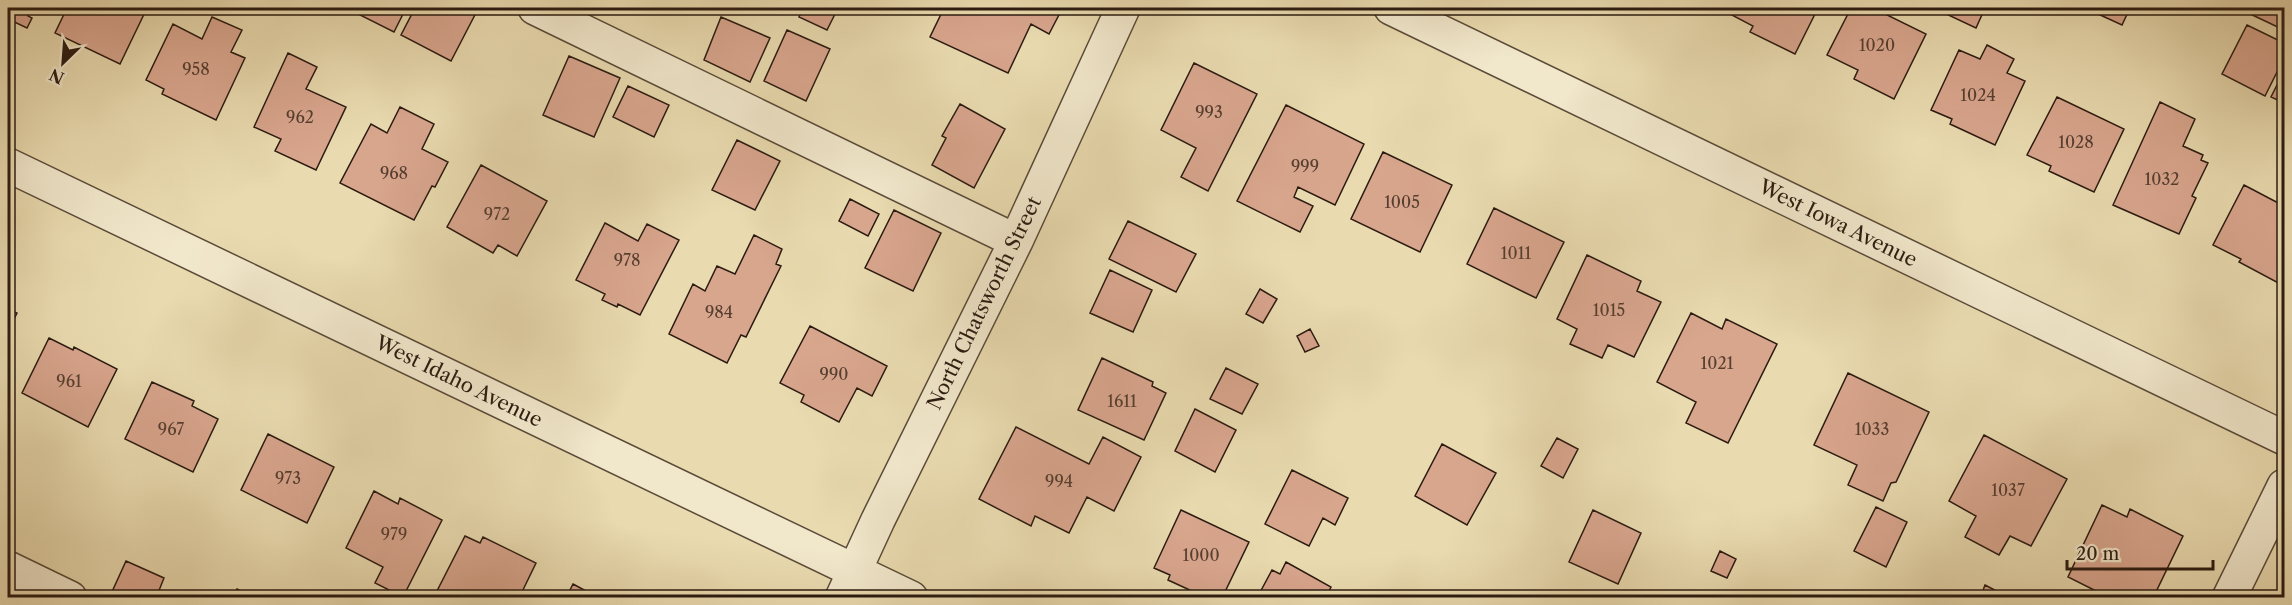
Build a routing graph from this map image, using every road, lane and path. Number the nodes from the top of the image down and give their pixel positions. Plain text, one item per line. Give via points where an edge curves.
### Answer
1 (535, 8) edge
2 (1124, 8) edge
3 (1390, 8) edge
4 (8, 165) edge
5 (1016, 241) junction
6 (2284, 438) edge
7 (2284, 486) edge
8 (8, 568) edge
9 (848, 584) edge
10 (70, 597) edge
11 (911, 597) edge
12 (2229, 597) edge

1 - 5 street
2 - 5 street, North Chatsworth Street
3 - 6 street, West Iowa Avenue
4 - 9 street, West Idaho Avenue
5 - 9 street, North Chatsworth Street
7 - 12 street
8 - 10 street
9 - 11 street, West Idaho Avenue

